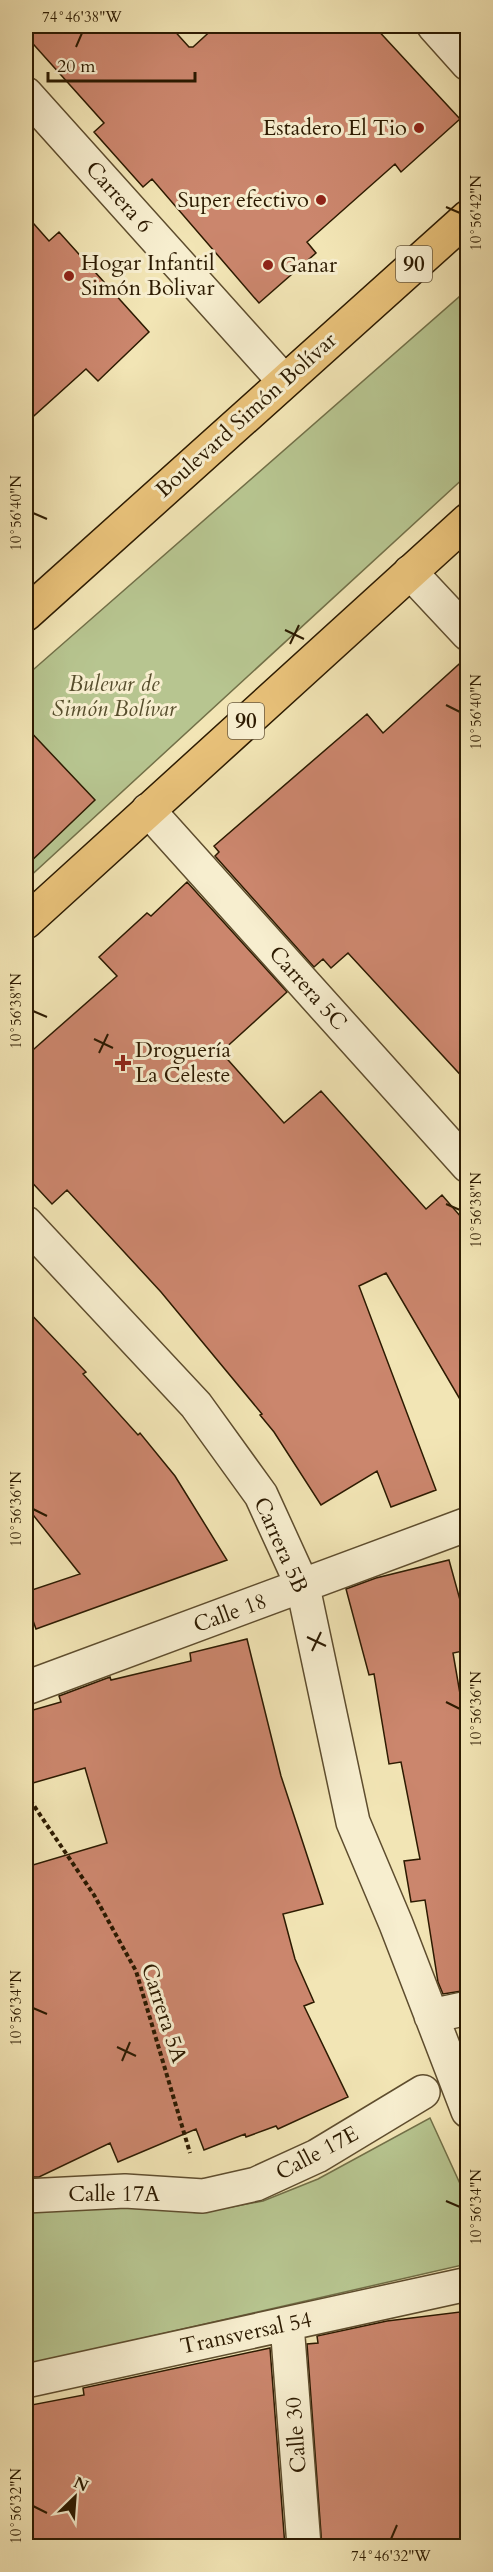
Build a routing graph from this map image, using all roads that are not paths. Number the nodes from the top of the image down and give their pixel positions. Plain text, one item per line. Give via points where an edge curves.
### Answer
1 (434, 26) edge
2 (468, 64) edge
3 (26, 94) edge
4 (468, 217) edge
5 (284, 381) junction
6 (468, 520) edge
7 (410, 572) junction
8 (26, 614) edge
9 (468, 634) edge
10 (148, 810) junction
11 (26, 922) edge
12 (468, 1166) edge
13 (26, 1223) edge
14 (468, 1524) edge
15 (303, 1587) junction
16 (26, 1688) edge
17 (468, 2008) edge
18 (436, 2028) junction
19 (423, 2092) dead end
20 (468, 2111) edge
21 (26, 2196) edge
22 (203, 2196) joint
23 (468, 2284) edge
24 (287, 2324) junction
25 (26, 2381) edge
26 (304, 2547) edge

1 - 2 street
3 - 5 street, Carrera 6
4 - 5 highway, Boulevard Simón Bolívar / 90
5 - 8 highway, Boulevard Simón Bolívar / 90
6 - 7 highway, 90
7 - 9 street
7 - 10 highway, 90
10 - 11 highway, 90
10 - 12 street, Carrera 5C
13 - 15 street, Carrera 5B via 196,1405 261,1495
14 - 15 street, Calle 18
15 - 16 street, Calle 18
15 - 18 street, Carrera 5B via 353,1822
17 - 18 street
18 - 20 street, Carrera 5B
19 - 22 street, Calle 17E via 317,2156 256,2184
21 - 22 street, Calle 17A via 125,2191
23 - 24 street, Transversal 54
24 - 25 street, Transversal 54
24 - 26 street, Calle 30

